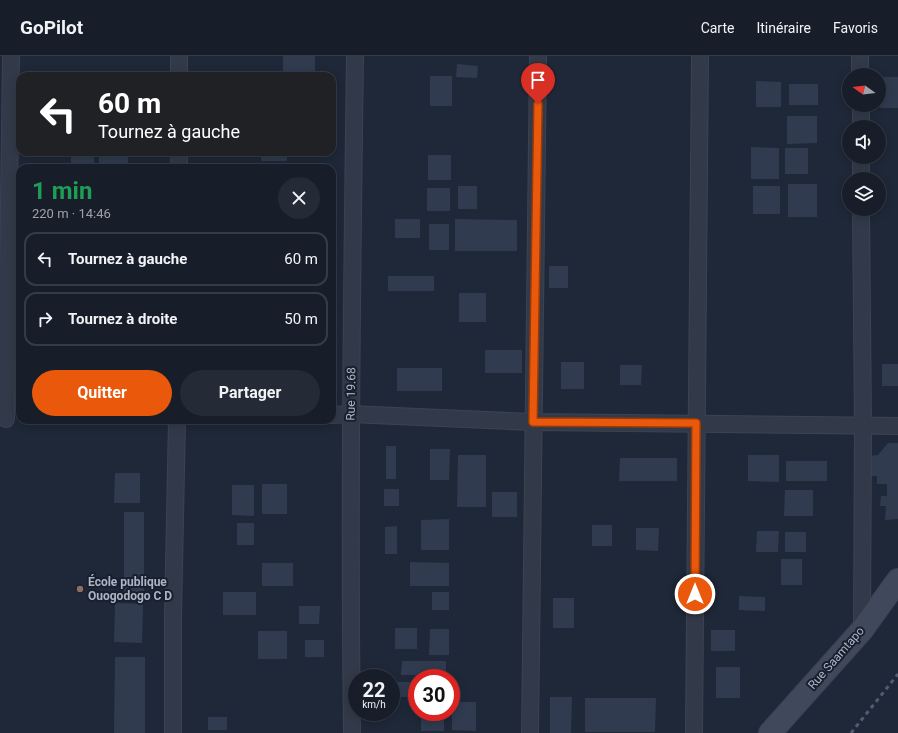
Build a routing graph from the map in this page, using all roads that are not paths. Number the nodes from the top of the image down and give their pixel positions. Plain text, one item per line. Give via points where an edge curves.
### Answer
1 (11, 56) edge
2 (179, 56) edge
3 (355, 56) edge
4 (538, 56) edge
5 (700, 56) edge
6 (860, 56) edge
7 (860, 68) edge
8 (179, 72) edge
9 (861, 216) edge
10 (350, 414) junction
11 (336, 415) edge
12 (9, 419) edge
13 (533, 422) junction
14 (696, 423) junction
15 (177, 424) edge
16 (863, 426) junction
17 (898, 426) edge
18 (898, 580) edge
19 (862, 630) junction
20 (173, 733) edge
21 (352, 733) edge
22 (530, 733) edge
23 (694, 733) edge
24 (770, 733) edge

1 - 12 street
2 - 8 street
3 - 10 street, Rue 19.68
4 - 13 street
5 - 14 street
6 - 7 street
9 - 16 street
10 - 11 street
10 - 13 street
10 - 21 street, Rue 19.68
13 - 14 street
13 - 22 street
14 - 16 street
14 - 23 street
15 - 20 street
16 - 17 street
16 - 19 street
18 - 19 main road, Rue Saamtapo
19 - 24 main road, Rue Saamtapo

